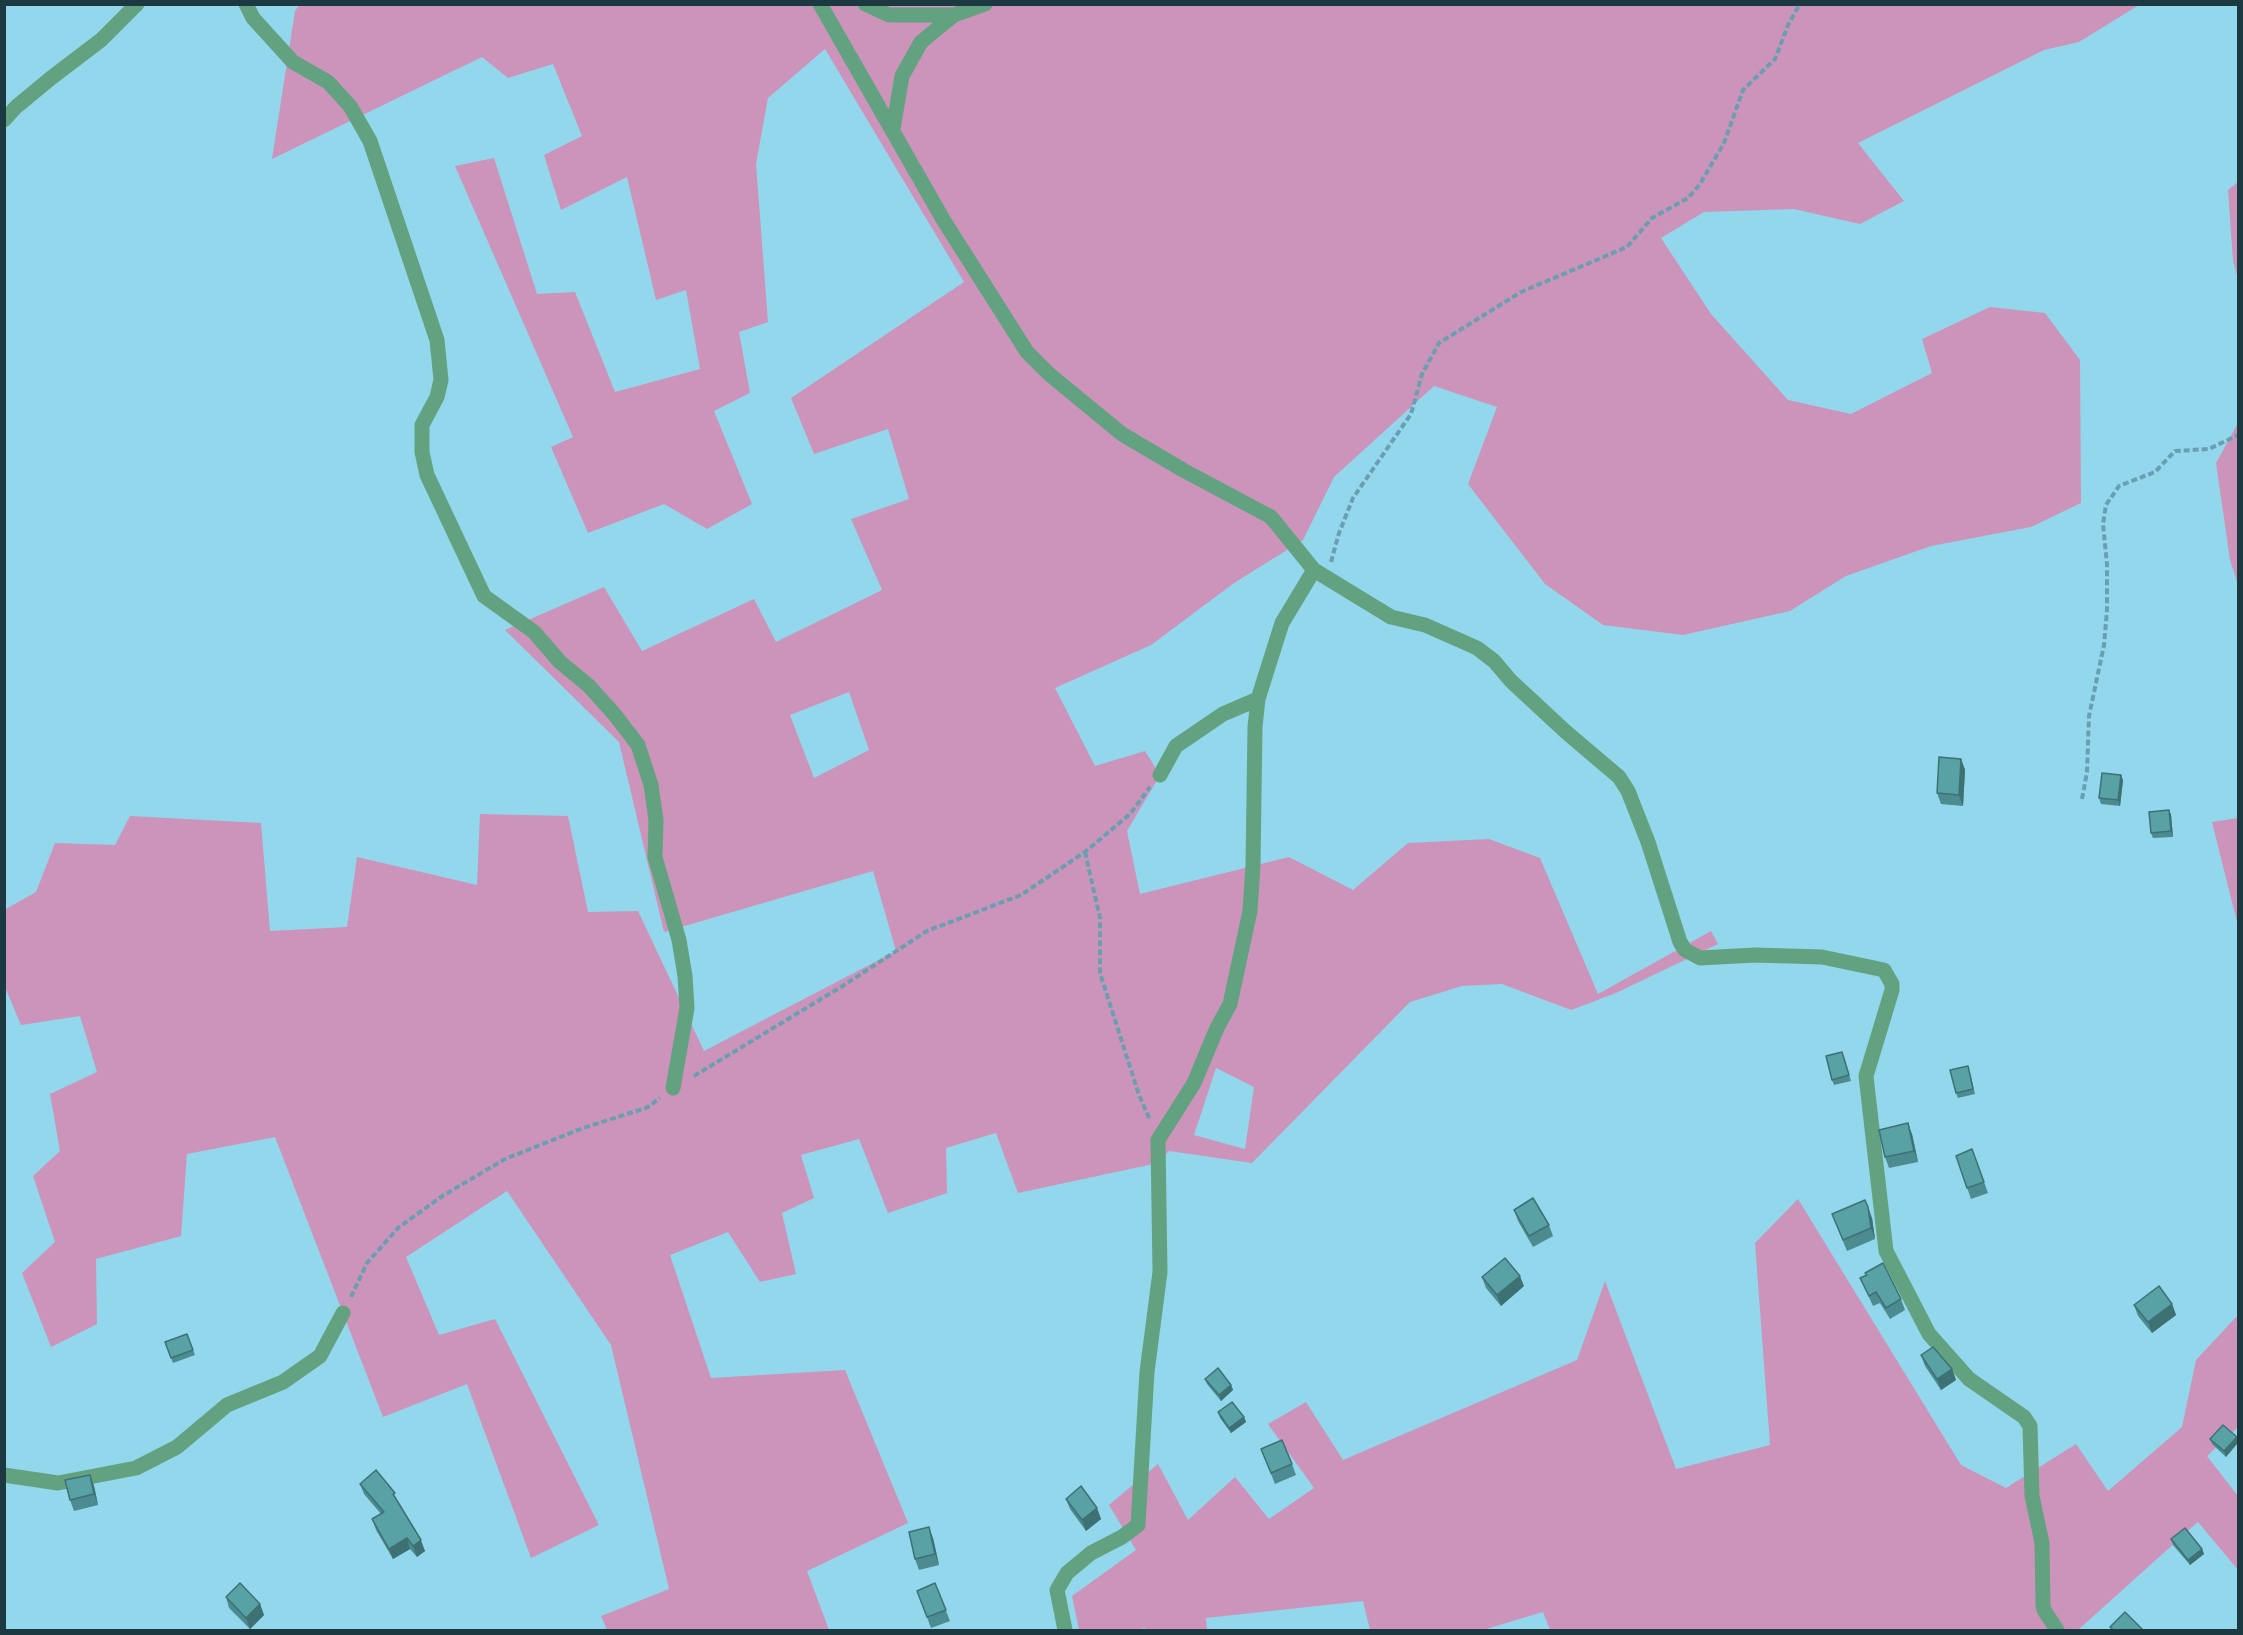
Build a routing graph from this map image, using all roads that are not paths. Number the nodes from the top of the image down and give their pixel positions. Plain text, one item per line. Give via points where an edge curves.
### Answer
1 (137, 4) edge
2 (246, 4) edge
3 (820, 4) edge
4 (865, 4) edge
5 (986, 4) edge
6 (954, 15) junction
7 (4, 120) edge
8 (893, 129) junction
9 (1320, 573) junction
10 (1258, 699) junction
11 (1160, 775) road end
12 (674, 1088) road end
13 (343, 1313) road end
14 (4, 1475) edge
15 (1065, 1630) edge
16 (2057, 1630) edge

1 - 7 street via 101,40
2 - 12 street via 253,18 293,62 328,81 350,106 370,141 437,340 441,380 422,425 427,475 483,596 534,632 596,694 638,745 651,785 656,820 655,857 685,976 687,1008
3 - 8 street
4 - 6 street via 889,15
5 - 6 street
6 - 8 street via 921,42 902,76
8 - 9 street via 944,220 1027,352 1122,434 1271,516
9 - 10 street via 1282,623
9 - 16 street via 1391,617 1425,625 1477,648 1619,777 1648,842 1684,950 1700,958 1822,957 1884,970 1892,990 1866,1076 1886,1251 1929,1334 1969,1379 2024,1417 2030,1426 2032,1497 2042,1543 2043,1605
10 - 11 street via 1223,714 1176,746
10 - 15 street via 1250,911 1230,1004 1194,1083 1158,1140 1160,1272 1147,1372 1137,1525 1067,1573 1057,1590
13 - 14 street via 320,1356 283,1382 227,1405 177,1448 136,1468 58,1483

